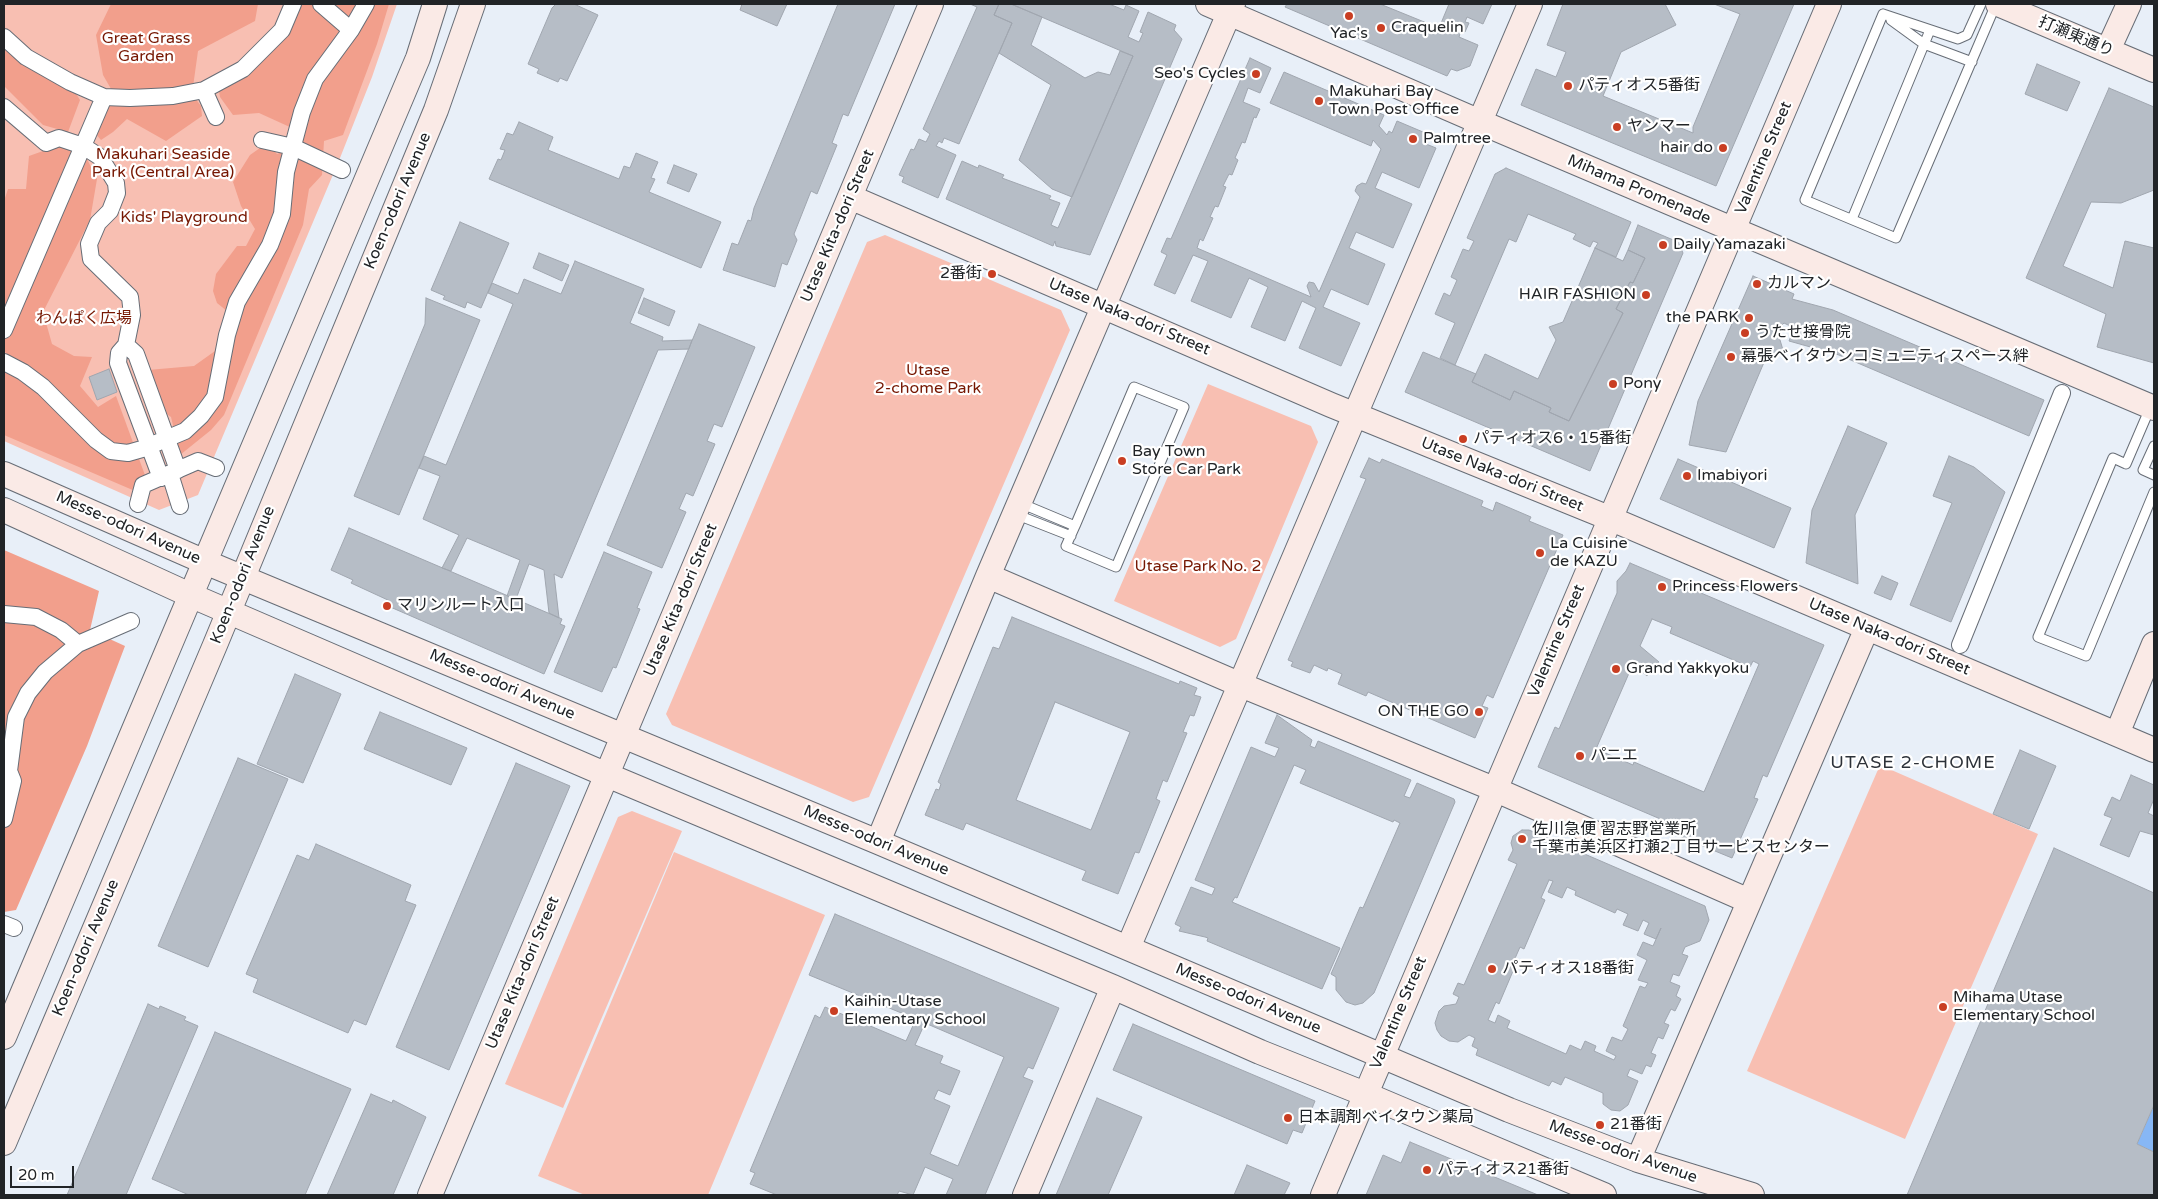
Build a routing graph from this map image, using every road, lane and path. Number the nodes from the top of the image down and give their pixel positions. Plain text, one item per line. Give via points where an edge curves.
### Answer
1 (293, 4) edge
2 (304, 4) edge
3 (321, 4) edge
4 (366, 4) edge
5 (435, 4) edge
6 (473, 4) edge
7 (931, 4) edge
8 (1208, 4) edge
9 (1530, 4) edge
10 (1829, 4) edge
11 (1981, 4) edge
12 (1997, 4) edge
13 (2129, 4) edge
14 (1231, 8) edge
15 (1883, 14) junction
16 (282, 30) junction
17 (351, 30) junction
18 (1930, 30) junction
19 (4, 37) edge
20 (1924, 44) junction
21 (2108, 50) junction
22 (1972, 62) junction
23 (2154, 70) edge
24 (204, 90) junction
25 (104, 97) junction
26 (4, 107) edge
27 (216, 117) dead end
28 (1480, 122) junction
29 (262, 140) dead end
30 (83, 146) junction
31 (293, 146) junction
32 (342, 170) dead end
33 (850, 197) junction
34 (1852, 219) junction
35 (1734, 230) junction
36 (1104, 306) junction
37 (4, 330) edge
38 (126, 345) junction
39 (4, 362) edge
40 (2062, 393) dead end
41 (2153, 407) edge
42 (1356, 415) junction
43 (165, 439) junction
44 (149, 446) junction
45 (2154, 446) edge
46 (2126, 464) junction
47 (216, 468) dead end
48 (2143, 470) junction
49 (4, 474) edge
50 (170, 474) junction
51 (2154, 475) edge
52 (2154, 492) edge
53 (138, 504) dead end
54 (180, 506) dead end
55 (1017, 509) junction
56 (4, 510) edge
57 (1609, 518) junction
58 (1075, 526) junction
59 (1071, 536) junction
60 (204, 562) junction
61 (988, 576) junction
62 (242, 577) junction
63 (190, 595) junction
64 (228, 612) junction
65 (4, 614) edge
66 (131, 621) dead end
67 (1867, 628) junction
68 (78, 644) junction
69 (2154, 644) edge
70 (1960, 645) dead end
71 (1241, 685) junction
72 (2117, 734) junction
73 (624, 736) junction
74 (2154, 750) edge
75 (6, 771) edge
76 (607, 775) junction
77 (1494, 789) junction
78 (4, 819) edge
79 (878, 842) junction
80 (1750, 901) junction
81 (1128, 948) junction
82 (1113, 988) junction
83 (4, 1037) edge
84 (1381, 1056) junction
85 (1366, 1094) junction
86 (4, 1143) edge
87 (1638, 1160) junction
88 (432, 1195) edge
89 (1025, 1195) edge
90 (1322, 1195) edge
91 (1604, 1195) edge
92 (1752, 1195) edge

1 - 16 street
2 - 16 street
3 - 17 street
4 - 17 street
5 - 60 street via 418,58
6 - 62 street, Koen-odori Avenue via 436,110
7 - 33 street, Utase Kita-dori Street
8 - 14 street, Mihama Promenade
9 - 28 street
10 - 35 street, Valentine Street
11 - 18 lane via 1970,30 1962,39
12 - 21 street, 打瀬東通り
12 - 22 lane
13 - 21 street
14 - 28 street, Mihama Promenade
14 - 36 street
15 - 18 lane
15 - 20 lane
15 - 34 lane via 1805,200
16 - 24 street via 243,69
17 - 31 street via 315,79
18 - 20 lane
19 - 25 street via 26,57
20 - 22 lane
20 - 34 lane
21 - 23 street, 打瀬東通り
22 - 34 lane via 1896,238
24 - 25 street via 150,98
24 - 27 street
25 - 30 street
26 - 30 street via 46,143 59,138
28 - 35 street, Mihama Promenade
28 - 42 street
29 - 31 street
30 - 37 street
30 - 38 street via 100,157 116,183 117,193 110,211 98,223 89,244 91,259 130,297 132,315
31 - 32 street
31 - 43 street via 286,172 282,214 270,245 237,302 227,335 216,397 185,431
33 - 36 street, Utase Naka-dori Street
33 - 73 street, Utase Kita-dori Street
35 - 41 street, Mihama Promenade
35 - 57 street, Valentine Street
36 - 42 street, Utase Naka-dori Street
36 - 55 street
38 - 43 street via 136,354
38 - 44 street via 118,363
39 - 44 street via 43,387 111,451 128,453
40 - 70 street
41 - 46 lane
42 - 57 street, Utase Naka-dori Street
42 - 71 street
43 - 44 street
43 - 50 street
44 - 50 street
45 - 48 lane
46 - 48 lane
46 - 52 lane via 2112,458 2038,637 2086,656
47 - 50 street via 198,462
48 - 51 lane
49 - 60 street, Messe-odori Avenue
50 - 53 street via 143,486
50 - 54 street
55 - 58 lane
55 - 59 lane
55 - 61 street
56 - 63 street
57 - 67 street, Utase Naka-dori Street
57 - 77 street, Valentine Street
58 - 59 lane
58 - 59 lane via 1134,387 1184,407 1116,567 1066,546
60 - 62 street, Messe-odori Avenue
60 - 63 street
61 - 71 street
61 - 79 street
62 - 64 street, Koen-odori Avenue
62 - 73 street, Messe-odori Avenue
63 - 64 street
63 - 83 street
64 - 76 street
64 - 86 street, Koen-odori Avenue
65 - 68 street via 36,617 61,630
66 - 68 street
67 - 72 street, Utase Naka-dori Street
67 - 80 street
68 - 75 street via 45,672 28,693 16,717
69 - 72 street
71 - 77 street
71 - 81 street
72 - 74 street, Utase Naka-dori Street
73 - 76 street, Utase Kita-dori Street
73 - 79 street, Messe-odori Avenue
75 - 78 street via 13,781
76 - 82 street
76 - 88 street, Utase Kita-dori Street
77 - 80 street
77 - 84 street, Valentine Street
79 - 81 street, Messe-odori Avenue
80 - 87 street
81 - 84 street, Messe-odori Avenue
82 - 85 street
82 - 89 street
84 - 85 street, Valentine Street
84 - 87 street, Messe-odori Avenue
85 - 90 street, Valentine Street
85 - 91 street
87 - 92 street, Messe-odori Avenue

